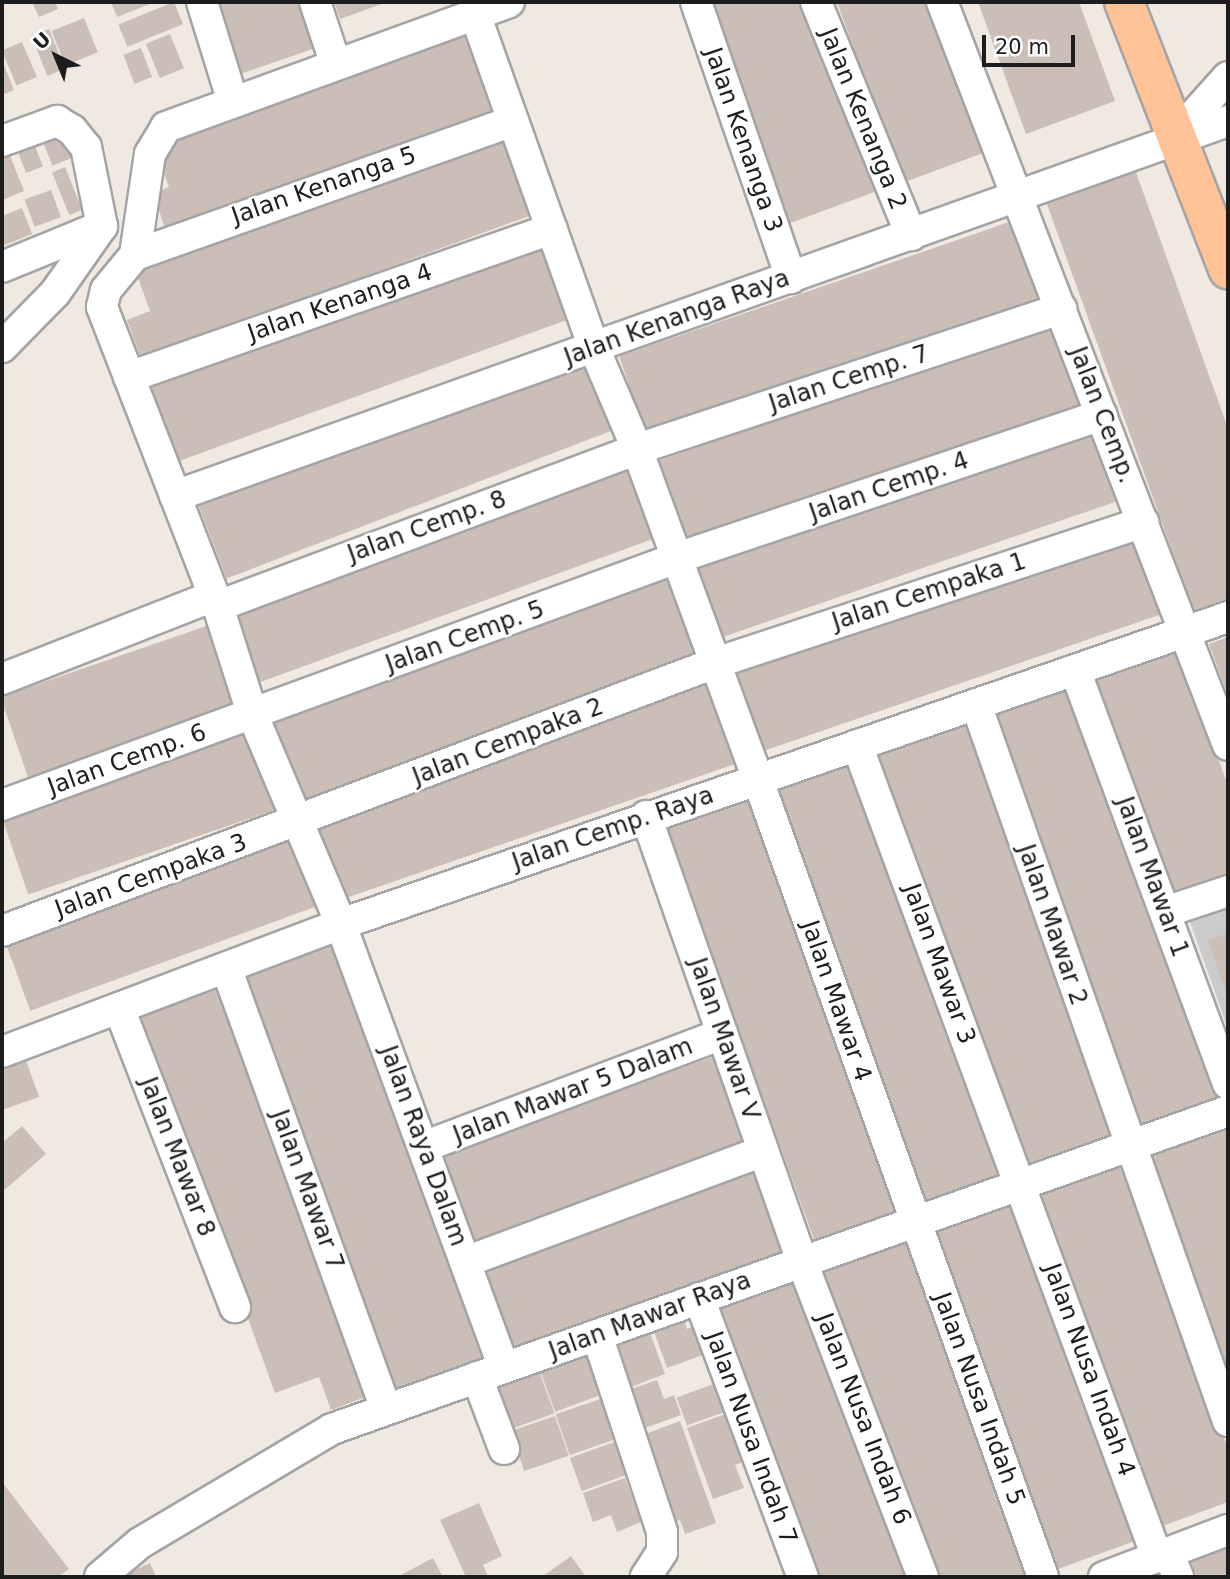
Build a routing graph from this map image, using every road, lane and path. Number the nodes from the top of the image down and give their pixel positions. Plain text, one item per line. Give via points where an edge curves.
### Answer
1 (202, 2) edge
2 (315, 2) edge
3 (509, 2) edge
4 (696, 2) edge
5 (816, 2) edge
6 (942, 2) edge
7 (1124, 2) edge
8 (457, 13) edge
9 (336, 65) junction
10 (1228, 77) edge
11 (233, 102) junction
12 (513, 121) junction
13 (1228, 121) edge
14 (1177, 132) junction
15 (2, 141) edge
16 (1017, 197) junction
17 (102, 226) junction
18 (552, 229) junction
19 (911, 235) junction
20 (135, 255) junction
21 (2, 267) edge
22 (1228, 270) edge
23 (791, 278) junction
24 (1061, 309) junction
25 (2, 346) edge
26 (594, 348) junction
27 (129, 377) junction
28 (1101, 415) junction
29 (637, 449) junction
30 (175, 496) junction
31 (1143, 522) junction
32 (677, 558) junction
33 (216, 601) junction
34 (1228, 617) edge
35 (1186, 633) junction
36 (715, 663) junction
37 (1075, 670) junction
38 (2, 679) edge
39 (976, 704) junction
40 (253, 716) junction
41 (858, 745) junction
42 (1228, 745) edge
43 (758, 780) junction
44 (2, 805) edge
45 (646, 816) junction
46 (301, 821) junction
47 (1228, 891) edge
48 (1165, 912) junction
49 (341, 924) junction
50 (2, 931) edge
51 (227, 970) junction
52 (119, 1008) junction
53 (722, 1034) junction
54 (2, 1052) edge
55 (1228, 1084) edge
56 (1228, 1111) edge
57 (1129, 1146) junction
58 (423, 1147) junction
59 (763, 1151) junction
60 (1021, 1184) junction
61 (914, 1222) junction
62 (465, 1262) junction
63 (802, 1262) junction
64 (699, 1298) junction
65 (235, 1307) dead end
66 (597, 1335) junction
67 (491, 1372) junction
68 (386, 1409) junction
69 (1228, 1421) edge
70 (504, 1449) dead end
71 (1228, 1530) edge
72 (1168, 1562) edge
73 (657, 1568) edge
74 (100, 1577) edge
75 (803, 1577) edge
76 (923, 1577) edge
77 (1044, 1577) edge
78 (1104, 1577) edge

1 - 11 street
2 - 9 street
3 - 8 street
4 - 23 street, Jalan Kenanga 3
5 - 19 street, Jalan Kenanga 2
6 - 16 street, Jalan Cemp.
7 - 14 main road
8 - 9 street
8 - 12 street, Jalan Mawar 4
9 - 11 street
10 - 14 street
11 - 20 street via 166,127 155,139
12 - 18 street, Jalan Mawar 4
12 - 20 street, Jalan Kenanga 5
13 - 14 street
14 - 16 street, Jalan Kenanga Raya
14 - 22 main road
15 - 17 street via 57,121 72,130 86,147
16 - 19 street, Jalan Kenanga Raya
16 - 24 street, Jalan Cemp.
17 - 21 street
17 - 25 street via 55,293
18 - 26 street, Jalan Mawar 4
18 - 27 street, Jalan Kenanga 4
19 - 23 street, Jalan Kenanga Raya
20 - 27 street, Jalan Raya Dalam via 106,290 102,307
23 - 26 street, Jalan Kenanga Raya
24 - 28 street, Jalan Cemp.
24 - 29 street, Jalan Cemp. 7
26 - 29 street, Jalan Mawar 4
26 - 30 street, Jalan Kenanga Raya
27 - 30 street, Jalan Raya Dalam
28 - 31 street, Jalan Cemp.
28 - 32 street, Jalan Cemp. 4
29 - 32 street, Jalan Mawar 4
29 - 33 street, Jalan Cemp. 8
30 - 33 street, Jalan Raya Dalam
31 - 35 street, Jalan Cemp.
31 - 36 street, Jalan Cempaka 1
32 - 36 street, Jalan Mawar 4
32 - 40 street, Jalan Cemp. 5
33 - 38 street, Jalan Cemp. 8
33 - 40 street, Jalan Raya Dalam
34 - 35 street, Jalan Cemp. Raya
35 - 37 street, Jalan Cemp. Raya
35 - 42 street, Jalan Cemp.
36 - 43 street, Jalan Mawar 4
36 - 46 street, Jalan Cempaka 2
37 - 39 street, Jalan Cemp. Raya
37 - 48 street, Jalan Mawar 1
39 - 41 street, Jalan Cemp. Raya
39 - 57 street, Jalan Mawar 2
40 - 44 street, Jalan Cemp. 6
40 - 46 street, Jalan Raya Dalam
41 - 43 street, Jalan Cemp. Raya
41 - 60 street, Jalan Mawar 3
43 - 45 street, Jalan Cemp. Raya
43 - 61 street, Jalan Mawar 4
45 - 49 street, Jalan Cemp. Raya
45 - 53 street, Jalan Mawar V
46 - 49 street, Jalan Raya Dalam
46 - 50 street, Jalan Cempaka 3
47 - 48 street
48 - 55 street, Jalan Mawar 1
49 - 51 street, Jalan Cemp. Raya
49 - 58 street, Jalan Raya Dalam
51 - 52 street, Jalan Cemp. Raya
51 - 68 street, Jalan Mawar 7
52 - 54 street, Jalan Cemp. Raya
52 - 65 street, Jalan Mawar 8
53 - 58 street, Jalan Mawar 5 Dalam
53 - 59 street, Jalan Mawar V
56 - 57 street, Jalan Mawar Raya
57 - 60 street, Jalan Mawar Raya
57 - 69 street, Jalan Mawar 2
58 - 62 street, Jalan Raya Dalam
59 - 62 street
59 - 63 street, Jalan Mawar V
60 - 61 street, Jalan Mawar Raya
60 - 72 street, Jalan Nusa Indah 4
61 - 63 street, Jalan Mawar Raya
61 - 77 street, Jalan Nusa Indah 5
62 - 67 street, Jalan Raya Dalam
63 - 64 street, Jalan Mawar Raya
63 - 76 street, Jalan Nusa Indah 6
64 - 66 street, Jalan Mawar Raya
64 - 75 street, Jalan Nusa Indah 7
66 - 67 street, Jalan Mawar Raya
66 - 73 street via 662,1532
67 - 68 street, Jalan Mawar Raya
67 - 70 street, Jalan Raya Dalam
68 - 74 street, Jalan Mawar Raya via 332,1429 140,1543
71 - 72 street
72 - 78 street

